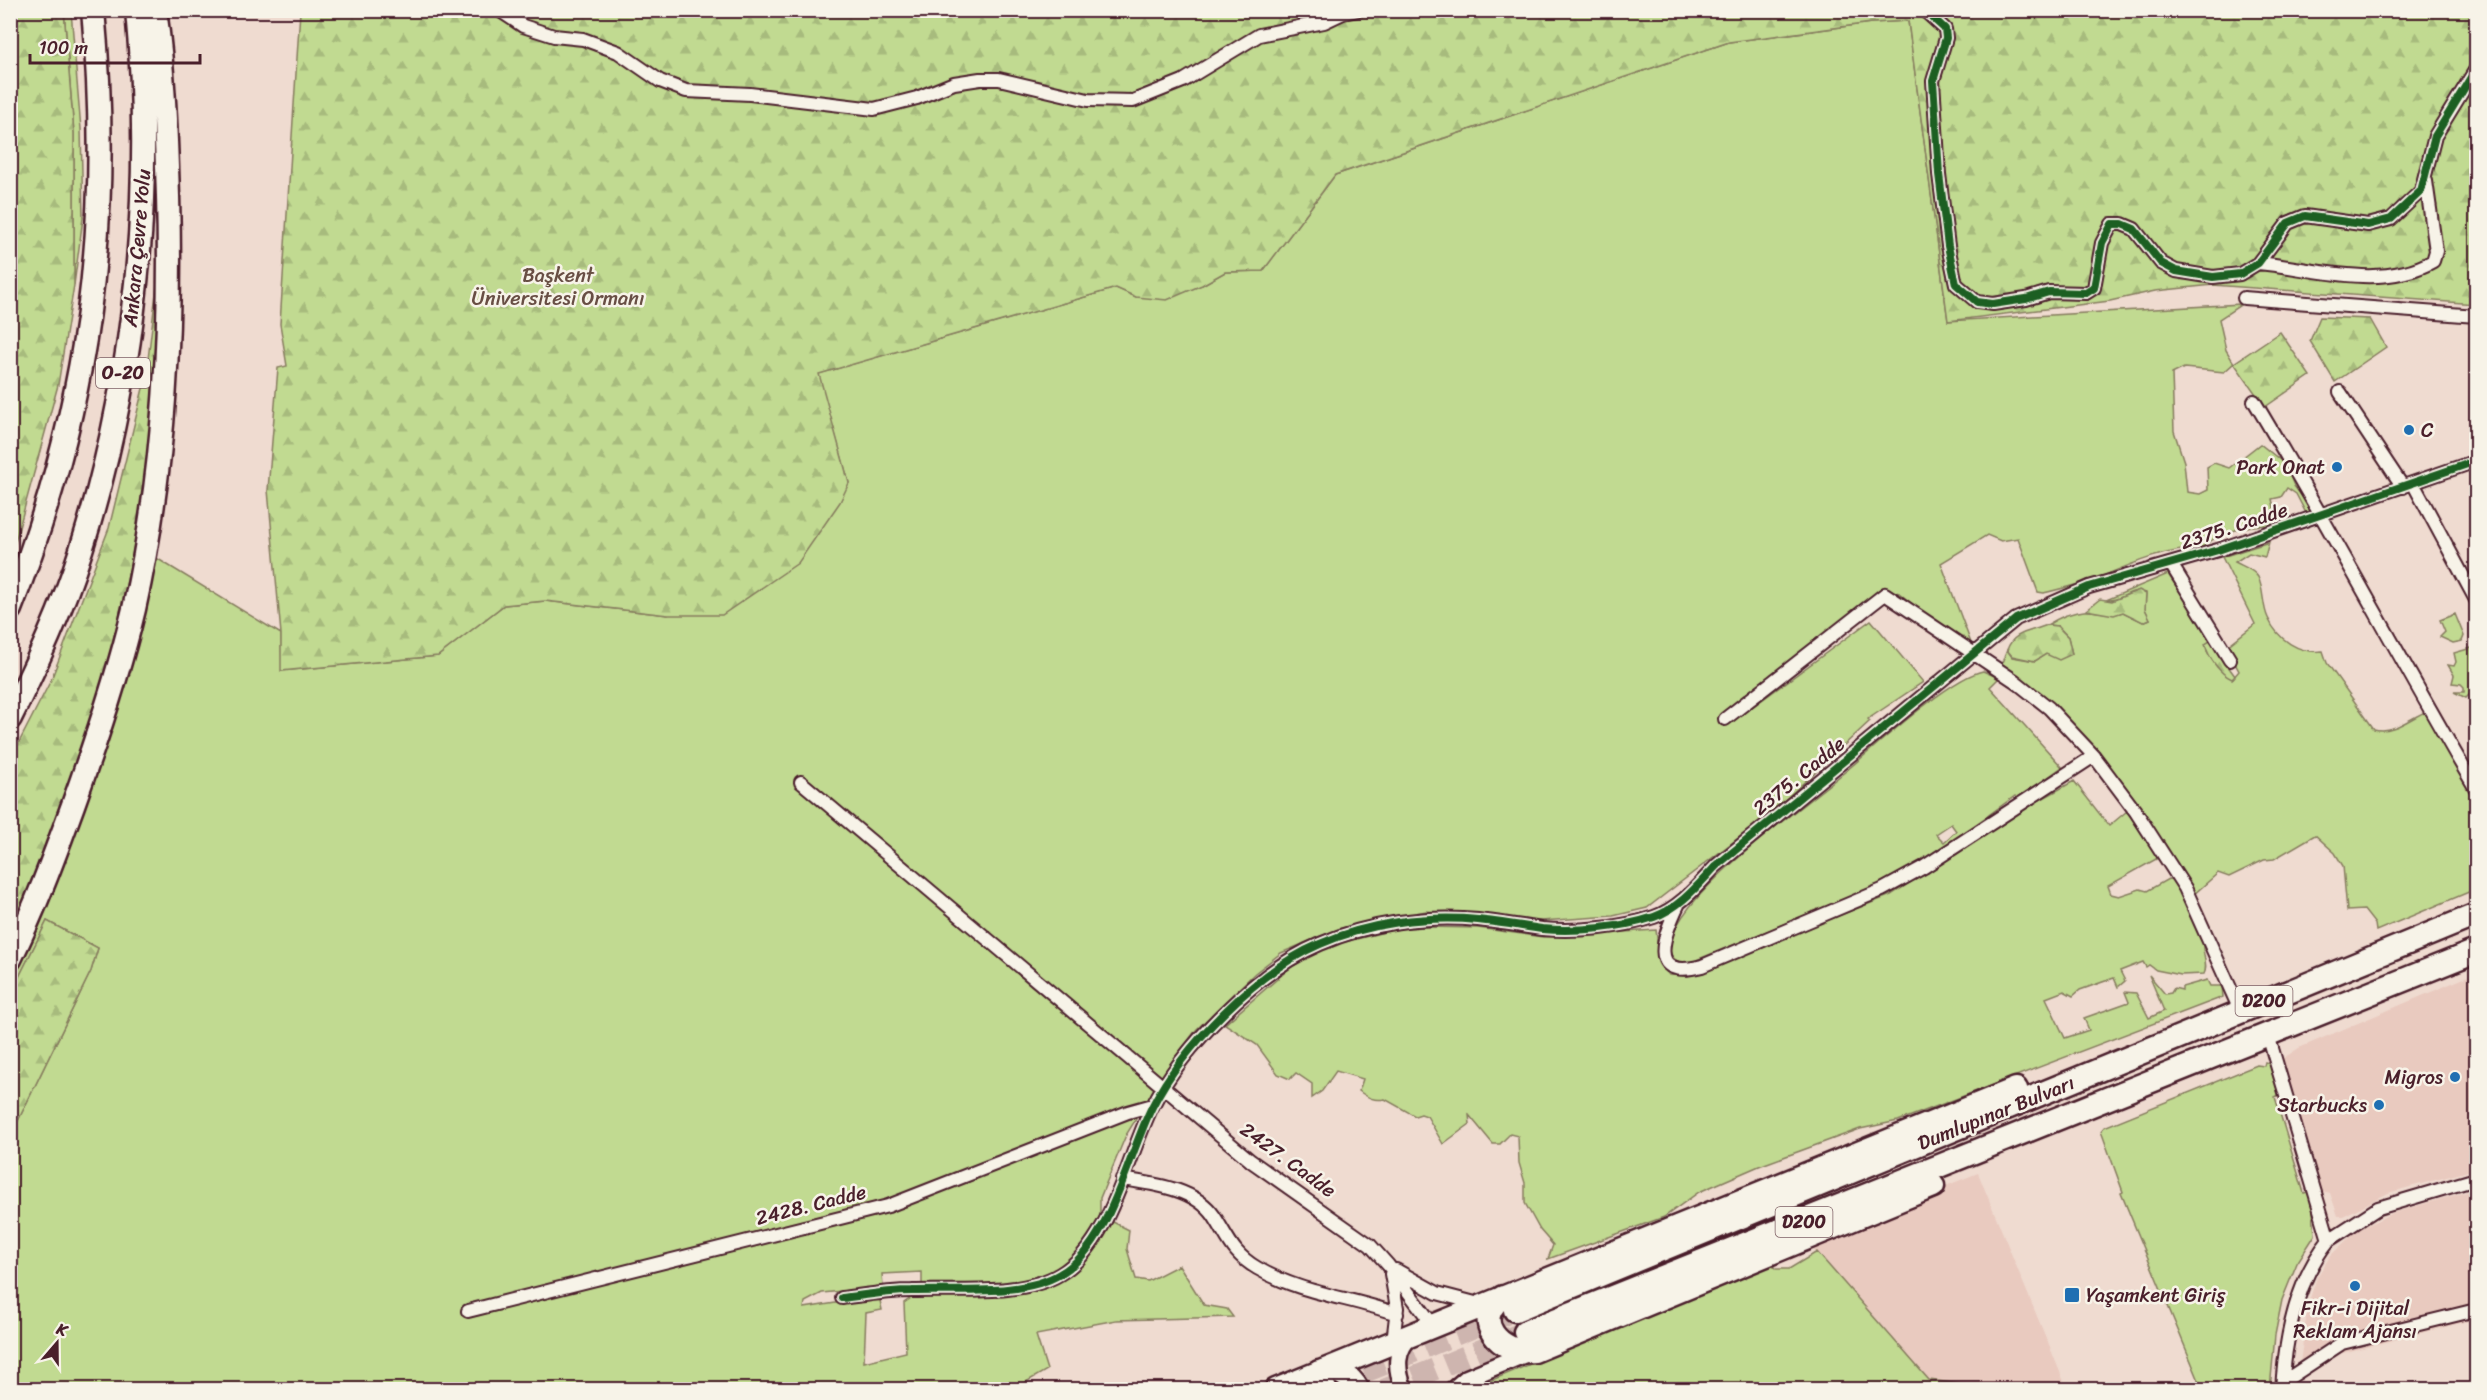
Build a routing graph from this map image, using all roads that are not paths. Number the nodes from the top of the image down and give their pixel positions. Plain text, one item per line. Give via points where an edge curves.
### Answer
1 (93, 10) edge
2 (137, 10) edge
3 (155, 10) edge
4 (498, 10) edge
5 (1358, 10) edge
6 (1924, 10) edge
7 (2476, 69) edge
8 (2425, 177) junction
9 (2258, 263) junction
10 (2244, 298) dead end
11 (2476, 316) edge
12 (2340, 392) dead end
13 (2254, 401) dead end
14 (2476, 461) edge
15 (2408, 485) junction
16 (2322, 514) junction
17 (2171, 564) junction
18 (2475, 596) edge
19 (10, 609) edge
20 (1974, 656) junction
21 (2229, 660) dead end
22 (10, 718) edge
23 (1725, 719) dead end
24 (2094, 756) junction
25 (801, 782) dead end
26 (2476, 789) edge
27 (1680, 902) junction
28 (2476, 915) edge
29 (2476, 951) edge
30 (10, 959) edge
31 (2240, 1010) junction
32 (2268, 1035) junction
33 (1165, 1088) junction
34 (1153, 1105) junction
35 (1122, 1179) junction
36 (2476, 1179) edge
37 (2330, 1240) junction
38 (1388, 1265) junction
39 (842, 1298) dead end
40 (1500, 1304) junction
41 (2476, 1310) edge
42 (468, 1311) dead end
43 (1397, 1314) junction
44 (1424, 1329) junction
45 (1529, 1341) junction
46 (1393, 1342) junction
47 (1322, 1383) edge
48 (2282, 1386) edge
49 (1276, 1389) edge
50 (1358, 1389) edge
51 (1404, 1389) edge
52 (1453, 1389) edge

1 - 19 highway, Ankara Çevre Yolu / O-20 via 102,161 87,340 58,462
2 - 22 highway, Ankara Çevre Yolu / O-20 via 144,114 141,238 119,399 81,550
3 - 30 highway via 165,124 169,304 163,401 147,536 134,608 98,735 38,900
4 - 5 street via 523,26 554,36 583,39 618,52 660,81 686,91 750,94 874,110 954,83 999,79 1088,100 1133,101 1183,81 1259,35 1324,22
6 - 9 street via 1945,29 1933,81 1939,174 1956,284 1966,295 1977,302 1993,304 2049,292 2086,294 2094,288 2102,243 2112,224 2134,229 2161,263 2176,271 2213,277 2240,274
7 - 8 street via 2435,136
8 - 9 street via 2421,191 2391,219 2368,225 2306,216 2288,223
8 - 9 street via 2436,251 2433,261 2421,268 2354,276
10 - 11 street
12 - 15 street
13 - 16 street
14 - 15 street, 2375. Cadde
15 - 16 street, 2375. Cadde
15 - 18 street
16 - 17 street, 2375. Cadde
16 - 26 street
17 - 20 street, 2375. Cadde via 2090,587 2016,619
17 - 21 street
20 - 23 street via 1886,594
20 - 24 street via 2049,708
20 - 27 street, 2375. Cadde via 1716,866
24 - 27 street via 1882,890 1689,970 1669,966 1664,957 1666,933
24 - 31 street via 2185,888
25 - 33 street, 2427. Cadde
27 - 33 street, 2375. Cadde via 1655,917 1590,928 1546,929 1441,918 1400,921 1319,944 1276,969 1231,1006 1195,1045
28 - 31 highway, Dumlupınar Bulvarı / D200
29 - 32 highway, Dumlupınar Bulvarı / D200
31 - 40 highway, Dumlupınar Bulvarı / D200 via 2053,1090 2019,1088
32 - 37 street
32 - 45 highway, Dumlupınar Bulvarı / D200 via 2084,1110 2069,1123 1995,1160 1788,1248
33 - 34 street, 2375. Cadde
33 - 38 street, 2427. Cadde via 1251,1161 1370,1245
34 - 35 street, 2375. Cadde
34 - 42 street, 2428. Cadde via 888,1206
35 - 39 street, 2375. Cadde via 1099,1233 1060,1275 983,1292 910,1290
35 - 43 street via 1196,1198 1213,1215 1235,1252 1286,1282
36 - 37 street via 2378,1208
37 - 48 street via 2314,1258 2302,1287 2290,1330
38 - 40 street, 2427. Cadde via 1437,1293
38 - 43 street, 2427. Cadde
38 - 44 street, 2427. Cadde
40 - 44 highway
40 - 45 highway via 1493,1306 1493,1334 1506,1348 1516,1351
41 - 48 street via 2338,1345
43 - 46 street, 2427. Cadde
44 - 46 highway
44 - 51 main road via 1406,1340 1398,1358
45 - 52 main road
46 - 47 highway
47 - 49 highway
47 - 50 highway via 1327,1370 1342,1373

